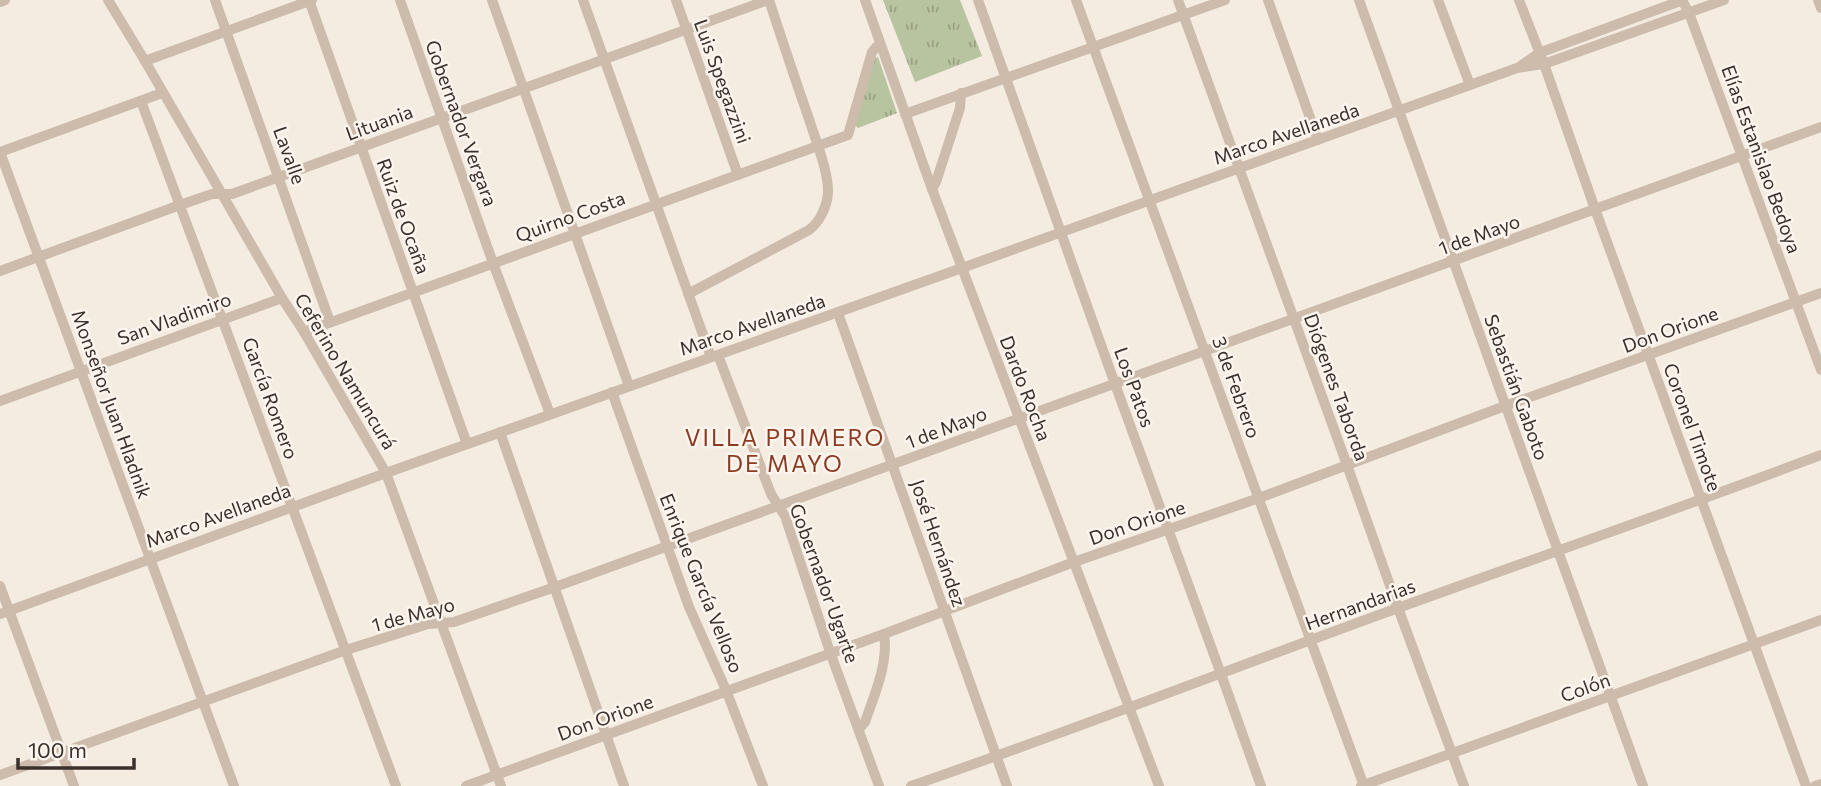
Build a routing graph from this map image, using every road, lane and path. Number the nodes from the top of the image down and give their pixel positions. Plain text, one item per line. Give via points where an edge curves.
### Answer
1 (108, 0) edge
2 (215, 0) edge
3 (310, 0) edge
4 (400, 0) edge
5 (492, 0) edge
6 (583, 0) edge
7 (676, 0) edge
8 (769, 0) edge
9 (865, 0) edge
10 (978, 0) edge
11 (1076, 0) edge
12 (1178, 0) edge
13 (1225, 0) edge
14 (1268, 0) edge
15 (1359, 0) edge
16 (1438, 0) edge
17 (1519, 0) edge
18 (1683, 0) edge
19 (1724, 0) edge
20 (1818, 0) edge
21 (1821, 8) edge
22 (1689, 13) junction
23 (1184, 16) junction
24 (686, 30) junction
25 (226, 32) junction
26 (879, 44) junction
27 (1093, 48) junction
28 (1539, 53) junction
29 (604, 60) junction
30 (145, 61) junction
31 (1544, 64) junction
32 (1517, 68) junction
33 (1006, 79) junction
34 (1470, 85) junction
35 (523, 89) junction
36 (162, 93) junction
37 (961, 93) junction
38 (141, 101) junction
39 (1398, 111) junction
40 (905, 114) junction
41 (441, 119) junction
42 (1821, 127) edge
43 (1318, 140) junction
44 (818, 146) junction
45 (360, 148) junction
46 (0, 152) edge
47 (1742, 156) junction
48 (1238, 168) junction
49 (738, 175) junction
50 (279, 177) junction
51 (932, 189) junction
52 (221, 195) junction
53 (1150, 201) junction
54 (657, 204) junction
55 (180, 205) junction
56 (1595, 209) junction
57 (1060, 232) junction
58 (575, 233) junction
59 (39, 257) junction
60 (1452, 262) junction
61 (493, 263) junction
62 (962, 268) junction
63 (0, 271) edge
64 (413, 291) junction
65 (1821, 292) edge
66 (688, 294) junction
67 (282, 298) junction
68 (1797, 302) junction
69 (838, 313) junction
70 (223, 319) junction
71 (1294, 319) junction
72 (330, 322) junction
73 (304, 331) junction
74 (1205, 351) junction
75 (1648, 355) junction
76 (715, 356) junction
77 (1821, 370) edge
78 (81, 371) junction
79 (1115, 384) junction
80 (629, 386) junction
81 (612, 392) junction
82 (0, 401) edge
83 (1505, 406) junction
84 (550, 414) junction
85 (1019, 418) junction
86 (500, 432) junction
87 (467, 444) junction
88 (1821, 456) edge
89 (1348, 465) junction
90 (893, 466) junction
91 (386, 473) junction
92 (1259, 498) junction
93 (1702, 500) junction
94 (780, 506) junction
95 (292, 507) junction
96 (1168, 529) junction
97 (667, 546) junction
98 (1558, 551) junction
99 (151, 559) junction
100 (1074, 562) junction
101 (0, 586) edge
102 (555, 587) junction
103 (1398, 608) junction
104 (5, 612) edge
105 (944, 612) junction
106 (1821, 620) edge
107 (442, 623) junction
108 (884, 634) junction
109 (1311, 640) junction
110 (1755, 643) junction
111 (346, 650) junction
112 (830, 652) junction
113 (1221, 674) junction
114 (726, 690) junction
115 (1611, 696) junction
116 (203, 702) junction
117 (1130, 706) junction
118 (859, 729) junction
119 (607, 735) junction
120 (61, 752) junction
121 (1452, 753) junction
122 (996, 757) junction
123 (0, 775) edge
124 (497, 775) junction
125 (1821, 784) edge
126 (74, 786) edge
127 (234, 786) edge
128 (396, 786) edge
129 (466, 786) edge
130 (501, 786) edge
131 (624, 786) edge
132 (763, 786) edge
133 (879, 786) edge
134 (911, 786) edge
135 (1007, 786) edge
136 (1159, 786) edge
137 (1261, 786) edge
138 (1363, 786) edge
139 (1464, 786) edge
140 (1643, 786) edge
141 (1806, 786) edge
142 (1815, 786) edge

1 - 30 street, Ceferino Namuncurá
2 - 25 street, Lavalle
3 - 25 street
3 - 45 street, Ruiz de Ocaña
4 - 41 street, Gobernador Vergara
5 - 35 street
6 - 29 street, Gobernador Ugarte
7 - 24 street, Luis Spegazzini
8 - 24 street, Lituania
8 - 44 street
9 - 26 street, Dardo Rocha
10 - 33 street, Los Patos
11 - 27 street, 3 de Febrero
12 - 23 street, Diógenes Taborda
13 - 23 street
14 - 43 street
15 - 39 street, Sebastián Gaboto
16 - 34 street
17 - 28 street, Coronel Timote
18 - 22 street, Elías Estanislao Bedoya
18 - 28 street, Marco Avellaneda
19 - 22 street, Marco Avellaneda
20 - 21 street
22 - 31 street, Marco Avellaneda
22 - 47 street, Elías Estanislao Bedoya
23 - 27 street
23 - 48 street, Diógenes Taborda
24 - 29 street, Lituania
24 - 49 street, Luis Spegazzini
25 - 30 street
25 - 50 street, Lavalle
26 - 40 street, Dardo Rocha
26 - 44 street, Quirno Costa via 872,52 848,135
27 - 33 street
27 - 53 street, 3 de Febrero
28 - 31 street, Coronel Timote
28 - 32 street, Marco Avellaneda
29 - 35 street, Lituania
29 - 54 street, Gobernador Ugarte
30 - 36 street, Ceferino Namuncurá
31 - 32 street, Marco Avellaneda
31 - 56 street, Coronel Timote
32 - 34 street, Marco Avellaneda
33 - 37 street
33 - 57 street, Los Patos
34 - 39 street, Marco Avellaneda
35 - 41 street, Lituania
35 - 58 street
36 - 38 street
36 - 52 street, Ceferino Namuncurá
37 - 40 street
37 - 51 street
38 - 46 street
38 - 55 street, García Romero
39 - 43 street, Marco Avellaneda
39 - 60 street, Sebastián Gaboto
40 - 51 street, Dardo Rocha
41 - 45 street, Lituania
41 - 61 street, Gobernador Vergara
42 - 47 street, 1 de Mayo
43 - 48 street, Marco Avellaneda
44 - 49 street, Quirno Costa
44 - 66 street via 828,190 816,225
45 - 50 street, Lituania
45 - 64 street, Ruiz de Ocaña
46 - 59 street, Monseñor Juan Hladnik
47 - 56 street, 1 de Mayo
47 - 68 street, Elías Estanislao Bedoya
48 - 53 street, Marco Avellaneda
48 - 71 street, Diógenes Taborda
49 - 54 street, Quirno Costa
50 - 52 street, Lituania
50 - 72 street, Lavalle
51 - 62 street, Dardo Rocha
52 - 55 street, Lituania
52 - 67 street, Ceferino Namuncurá
53 - 57 street, Marco Avellaneda
53 - 74 street, 3 de Febrero
54 - 58 street, Quirno Costa
54 - 66 street, Gobernador Ugarte
55 - 59 street, Lituania
55 - 70 street, García Romero
56 - 60 street, 1 de Mayo
56 - 75 street, Coronel Timote
57 - 62 street, Marco Avellaneda
57 - 79 street, Los Patos
58 - 61 street, Quirno Costa
58 - 80 street
59 - 63 street, Lituania
59 - 78 street, Monseñor Juan Hladnik
60 - 71 street, 1 de Mayo
60 - 83 street, Sebastián Gaboto
61 - 64 street, Quirno Costa
61 - 84 street, Gobernador Vergara
62 - 69 street, Marco Avellaneda
62 - 85 street, Dardo Rocha
64 - 72 street, Quirno Costa
64 - 87 street, Ruiz de Ocaña
65 - 68 street, Don Orione
66 - 76 street, Gobernador Ugarte
67 - 70 street, San Vladimiro
67 - 73 street, Ceferino Namuncurá
68 - 75 street, Don Orione
68 - 77 street, Elías Estanislao Bedoya
69 - 76 street, Marco Avellaneda
69 - 90 street, José Hernández
70 - 78 street, San Vladimiro
70 - 95 street, García Romero
71 - 74 street, 1 de Mayo
71 - 89 street, Diógenes Taborda
72 - 73 street, Quirno Costa
73 - 91 street, Ceferino Namuncurá
74 - 79 street, 1 de Mayo
74 - 92 street, 3 de Febrero
75 - 83 street, Don Orione
75 - 93 street, Coronel Timote
76 - 80 street, Marco Avellaneda
76 - 94 street, Gobernador Ugarte
78 - 82 street, San Vladimiro
78 - 99 street, Monseñor Juan Hladnik
79 - 85 street, 1 de Mayo
79 - 96 street, Los Patos
80 - 81 street, Marco Avellaneda
81 - 84 street, Marco Avellaneda
81 - 97 street, Enrique García Velloso
83 - 89 street, Don Orione
83 - 98 street, Sebastián Gaboto
84 - 86 street, Marco Avellaneda
85 - 90 street, 1 de Mayo
85 - 100 street, Dardo Rocha
86 - 87 street, Marco Avellaneda
86 - 102 street
87 - 91 street, Marco Avellaneda
88 - 93 street, Hernandarias
89 - 92 street, Don Orione
89 - 103 street, Diógenes Taborda
90 - 94 street, 1 de Mayo
90 - 105 street, José Hernández
91 - 95 street, Marco Avellaneda
91 - 107 street, Ceferino Namuncurá
92 - 96 street, Don Orione
92 - 109 street, 3 de Febrero
93 - 98 street, Hernandarias
93 - 110 street, Coronel Timote
94 - 97 street, 1 de Mayo
94 - 112 street, Gobernador Ugarte
95 - 99 street, Marco Avellaneda
95 - 111 street, García Romero
96 - 100 street, Don Orione
96 - 113 street, Los Patos
97 - 102 street, 1 de Mayo
97 - 114 street, Enrique García Velloso
98 - 103 street, Hernandarias
98 - 115 street, Sebastián Gaboto
99 - 104 street, Marco Avellaneda
99 - 116 street, Monseñor Juan Hladnik
100 - 105 street, Don Orione
100 - 117 street, Dardo Rocha
101 - 104 street
102 - 107 street, 1 de Mayo
102 - 119 street
103 - 109 street, Hernandarias
103 - 121 street, Diógenes Taborda
104 - 120 street
105 - 108 street, Don Orione
105 - 122 street, José Hernández
106 - 110 street, Colón
107 - 111 street, 1 de Mayo
107 - 124 street, Ceferino Namuncurá
108 - 112 street, Don Orione
108 - 118 street via 881,669
109 - 113 street, Hernandarias
109 - 138 street, 3 de Febrero
110 - 115 street, Colón
110 - 141 street, Coronel Timote
111 - 116 street, 1 de Mayo
111 - 128 street, García Romero
112 - 114 street, Don Orione
112 - 118 street, Gobernador Ugarte
113 - 117 street, Hernandarias
113 - 137 street, Los Patos
114 - 119 street, Don Orione
114 - 132 street, Enrique García Velloso
115 - 121 street, Colón
115 - 140 street, Sebastián Gaboto
116 - 120 street, 1 de Mayo
116 - 127 street, Monseñor Juan Hladnik
117 - 122 street, Hernandarias
117 - 136 street, Dardo Rocha
118 - 133 street, Gobernador Ugarte
119 - 124 street, Don Orione
119 - 131 street
120 - 123 street, 1 de Mayo
120 - 126 street
121 - 138 street, Colón
121 - 139 street, Diógenes Taborda
122 - 134 street, Hernandarias
122 - 135 street, José Hernández
124 - 129 street, Don Orione
124 - 130 street, Ceferino Namuncurá
125 - 142 street

